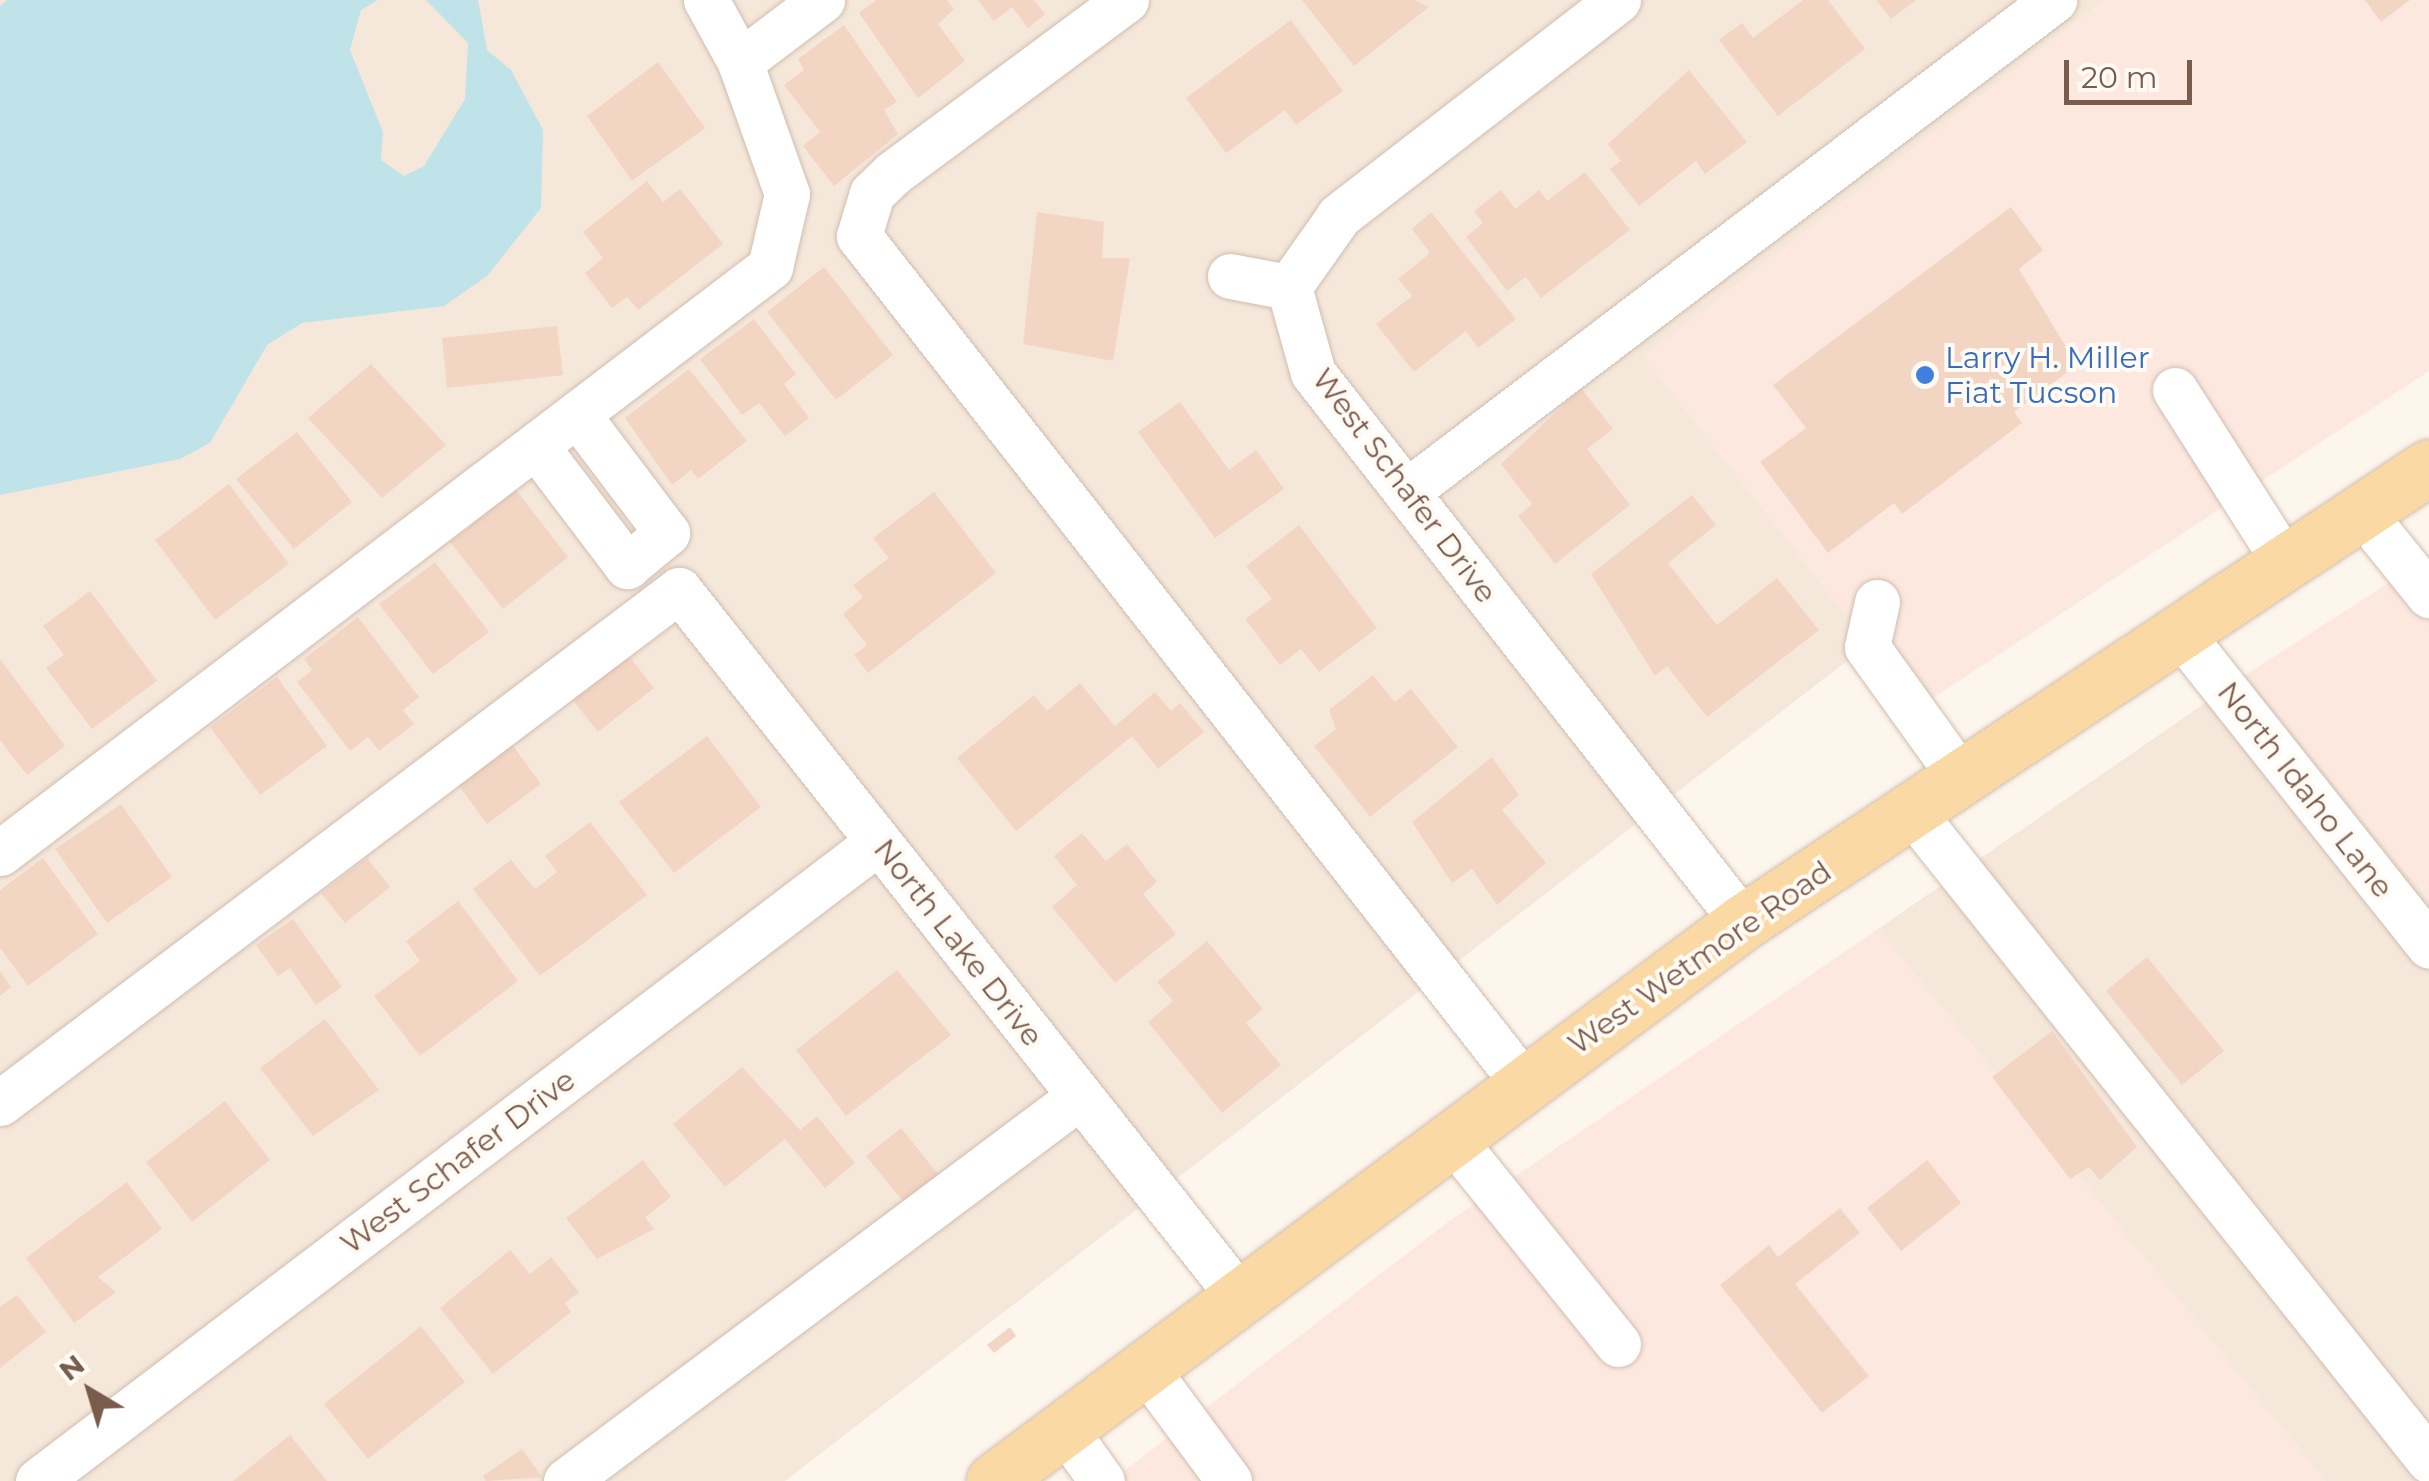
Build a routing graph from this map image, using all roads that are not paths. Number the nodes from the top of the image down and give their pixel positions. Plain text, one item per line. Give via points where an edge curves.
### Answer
1 (706, 0) edge
2 (822, 0) edge
3 (1126, 0) edge
4 (1618, 0) edge
5 (2054, 0) edge
6 (740, 62) junction
7 (1230, 276) dead end
8 (1290, 287) junction
9 (2176, 390) dead end
10 (577, 414) junction
11 (536, 446) junction
12 (2429, 467) edge
13 (1406, 492) junction
14 (2362, 512) junction
15 (2286, 564) junction
16 (2429, 595) edge
17 (1876, 602) dead end
18 (2182, 634) junction
19 (1962, 779) junction
20 (1913, 813) junction
21 (878, 842) junction
22 (0, 854) edge
23 (1743, 922) junction
24 (2429, 946) edge
25 (1524, 1084) junction
26 (1080, 1096) junction
27 (0, 1103) edge
28 (1451, 1138) junction
29 (1238, 1295) junction
30 (1618, 1344) dead end
31 (1144, 1366) junction
32 (1064, 1428) junction
33 (2429, 1460) edge
34 (38, 1481) edge
35 (566, 1481) edge
36 (994, 1481) edge
37 (1102, 1481) edge
38 (1230, 1481) edge

1 - 6 street
2 - 6 street
3 - 25 street via 892,174 872,193 860,236
4 - 8 street via 1339,216
5 - 13 street
6 - 10 street via 787,194 770,267
7 - 8 street
8 - 13 street, West Schafer Drive via 1313,373
9 - 15 street
10 - 11 street
10 - 11 street via 667,532 627,566
11 - 22 street
12 - 14 main road, West Wetmore Road
13 - 23 street, West Schafer Drive
14 - 15 main road, West Wetmore Road
14 - 16 street
15 - 18 main road, West Wetmore Road
17 - 19 street via 1867,647
18 - 19 main road, West Wetmore Road
18 - 24 street, North Idaho Lane
19 - 20 main road, West Wetmore Road
20 - 23 main road, West Wetmore Road
20 - 33 street
21 - 26 street, North Lake Drive
21 - 27 street, North Lake Drive via 678,590
21 - 34 street, West Schafer Drive
23 - 25 main road, West Wetmore Road
25 - 28 main road, West Wetmore Road
26 - 29 street, North Lake Drive
26 - 35 street
28 - 29 main road, West Wetmore Road
28 - 30 street
29 - 31 main road, West Wetmore Road
31 - 32 main road, West Wetmore Road
31 - 38 street
32 - 36 main road, West Wetmore Road
32 - 37 street

